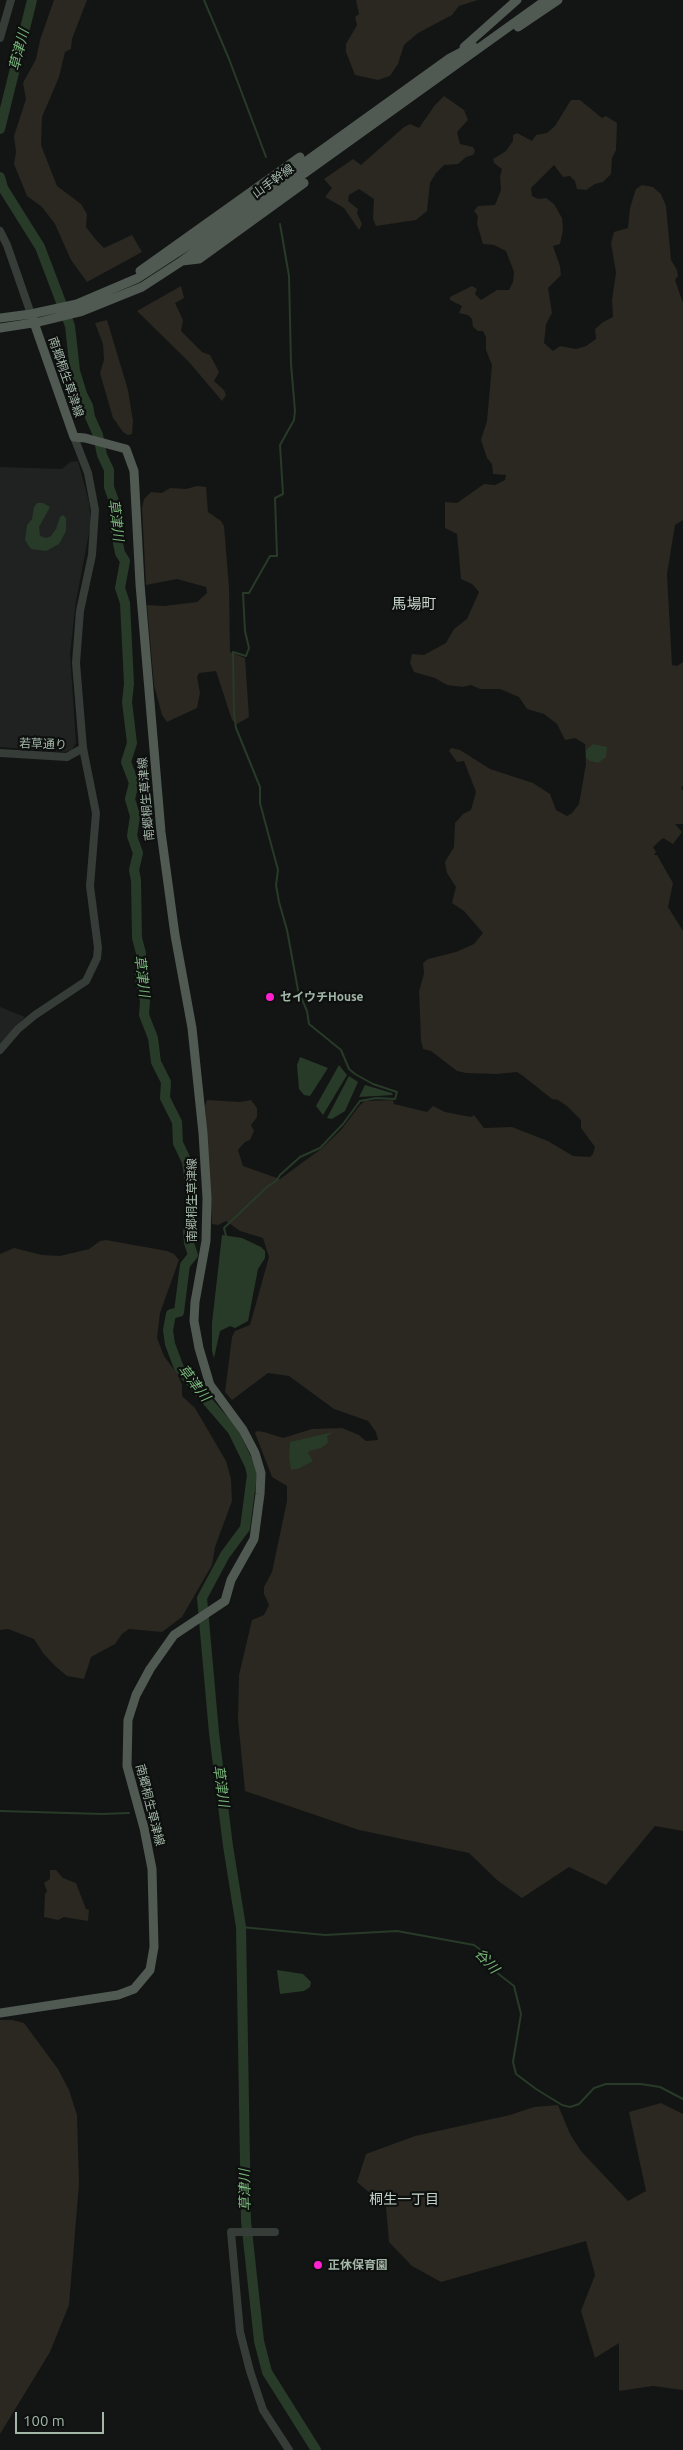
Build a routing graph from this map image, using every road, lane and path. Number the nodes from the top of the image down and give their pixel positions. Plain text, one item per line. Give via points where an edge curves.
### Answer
1 (11, 0) edge
2 (517, 0) edge
3 (546, 0) edge
4 (558, 0) edge
5 (534, 12) junction
6 (510, 25) junction
7 (0, 38) edge
8 (450, 58) junction
9 (439, 76) junction
10 (300, 157) dead end
11 (311, 163) junction
12 (304, 183) dead end
13 (0, 231) edge
14 (201, 242) junction
15 (79, 308) junction
16 (0, 318) edge
17 (32, 319) junction
18 (0, 328) edge
19 (74, 438) junction
20 (83, 748) junction
21 (0, 753) edge
22 (0, 1050) edge
23 (0, 2013) edge
24 (273, 2232) dead end
25 (289, 2450) edge

1 - 7 street
2 - 8 main road
3 - 5 main road, 山手幹線
4 - 5 main road
5 - 6 main road, 山手幹線
5 - 9 main road
6 - 8 main road, 山手幹線
6 - 9 main road, 山手幹線
8 - 11 main road, 山手幹線
9 - 11 main road, 山手幹線
10 - 14 main road via 223,210
11 - 14 main road, 山手幹線
12 - 14 main road via 238,231
13 - 17 street
14 - 15 main road, 山手幹線
14 - 15 main road, 山手幹線 via 182,261 142,287
15 - 17 main road, 山手幹線
16 - 17 main road
17 - 18 main road
17 - 19 main road, 南郷桐生草津線
19 - 20 street via 88,473 95,510 92,555 80,611 76,663
19 - 23 main road, 南郷桐生草津線 via 126,449 134,470 140,594 161,832 192,1028 203,1133 206,1241 194,1321 210,1385 243,1430 255,1453 260,1473 258,1526 231,1580 226,1601 174,1635 136,1694 128,1720 127,1766 152,1868 154,1947 150,1970 134,1989 118,1995
20 - 21 street, 若草通り via 68,757
20 - 22 street via 96,813 90,886 97,958 86,981 35,1015
24 - 25 street via 231,2232 244,2350 263,2410

